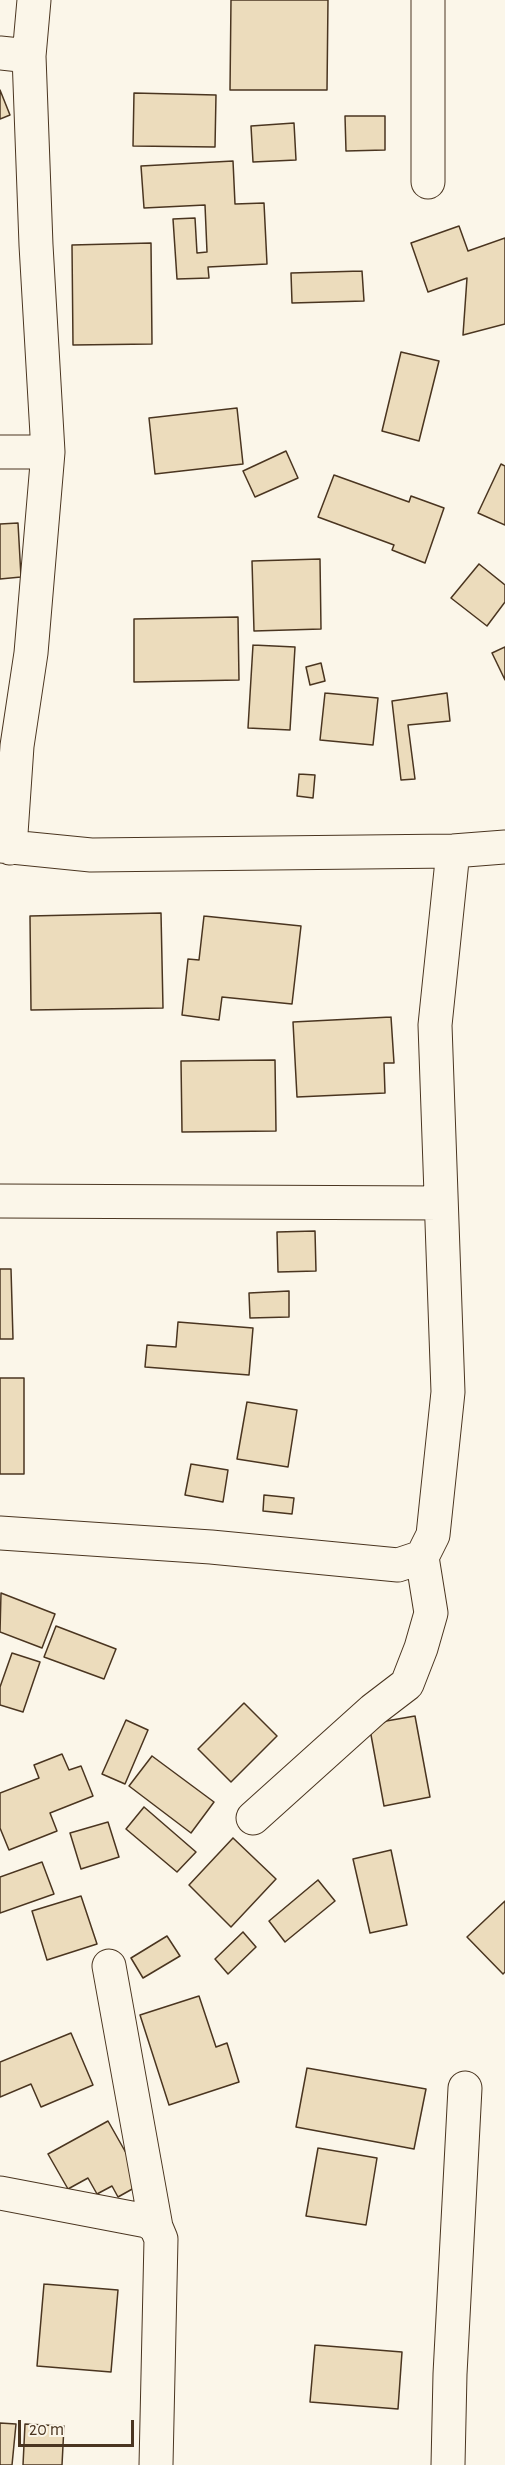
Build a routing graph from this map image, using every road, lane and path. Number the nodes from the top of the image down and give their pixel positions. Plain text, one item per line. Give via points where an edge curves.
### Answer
1 (34, 0) edge
2 (428, 0) edge
3 (15, 55) edge
4 (428, 182) dead end
5 (0, 452) edge
6 (48, 452) junction
7 (5, 847) edge
8 (505, 847) edge
9 (453, 850) junction
10 (0, 1201) edge
11 (441, 1203) junction
12 (0, 1533) edge
13 (422, 1557) junction
14 (253, 1818) dead end
15 (109, 1966) dead end
16 (465, 2088) dead end
17 (0, 2193) edge
18 (156, 2227) junction
19 (156, 2465) edge
20 (448, 2465) edge

1 - 3 street
2 - 4 street
3 - 6 street via 36,245
5 - 6 street
6 - 7 street via 30,653
7 - 9 street via 91,855
8 - 9 street
9 - 11 street via 435,1025
10 - 11 street
11 - 13 street via 448,1392 432,1535
12 - 13 street via 398,1564
13 - 14 street via 431,1613 407,1684 372,1710
15 - 18 street
16 - 20 street
17 - 18 street via 147,2221
18 - 19 street via 161,2240

